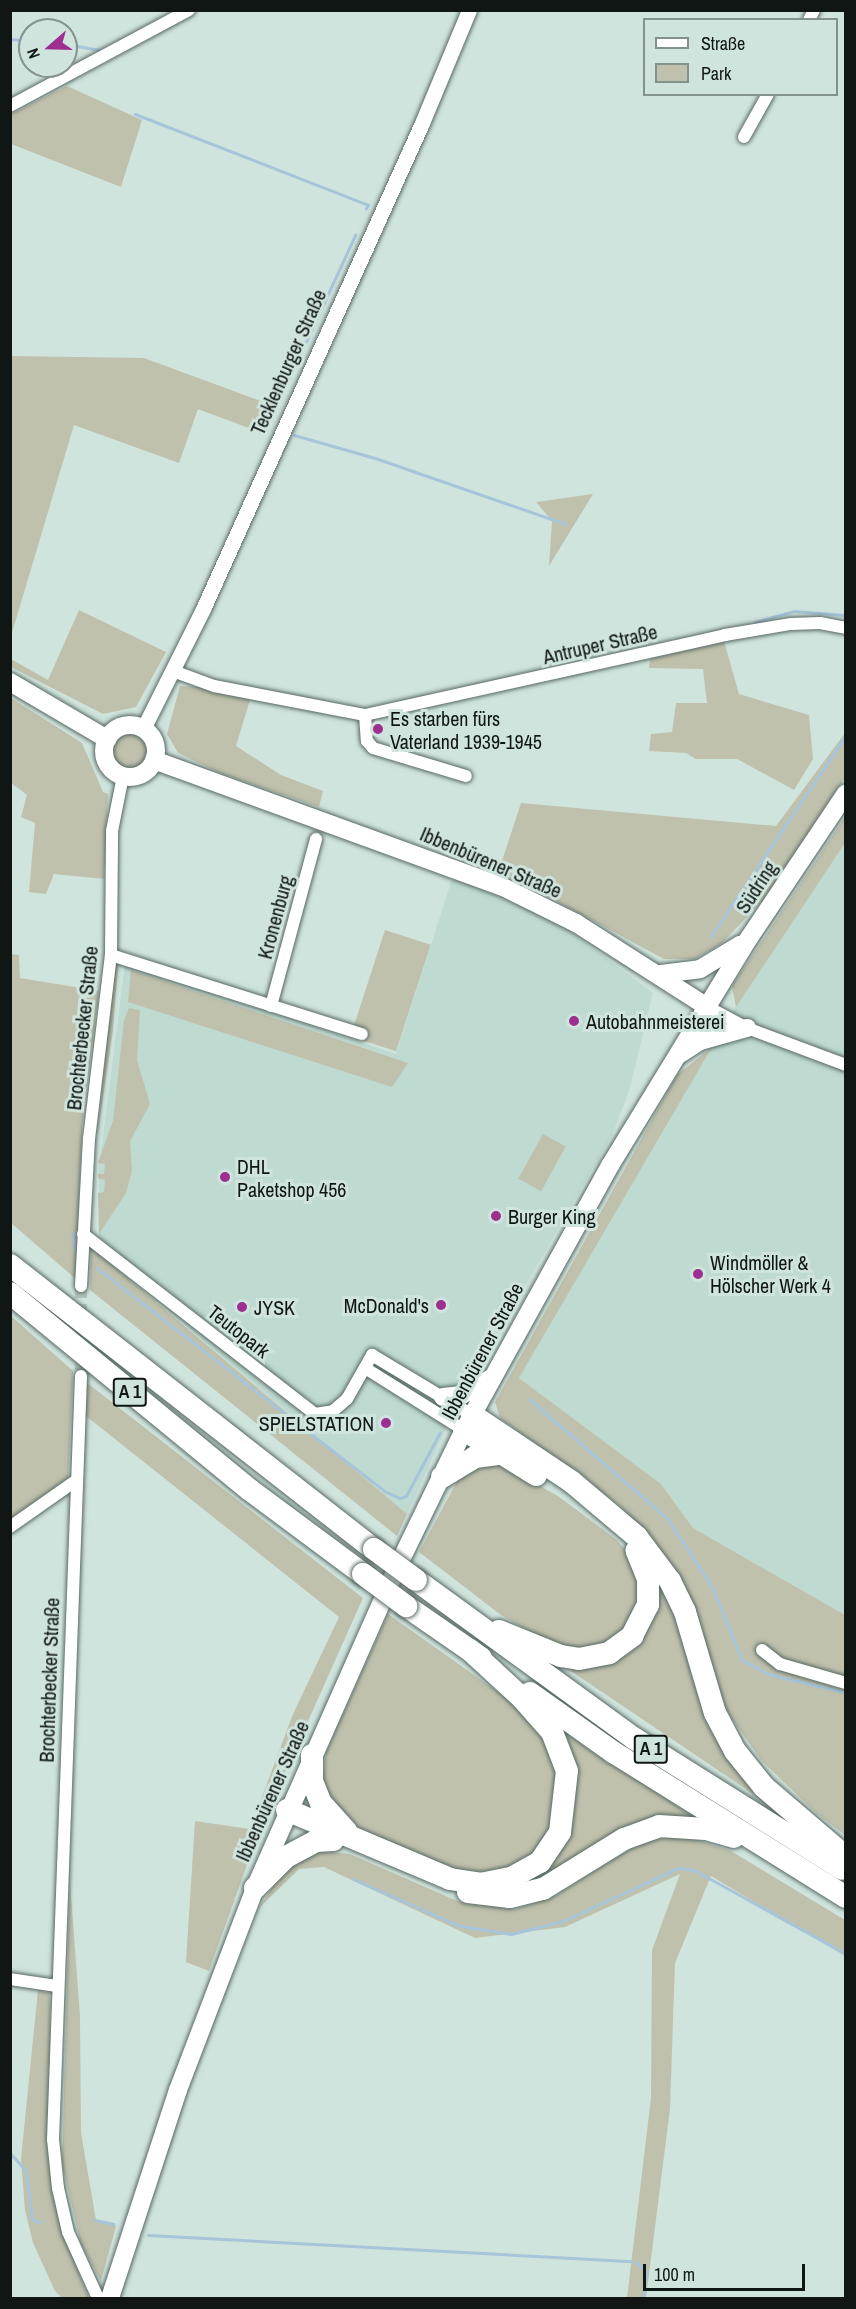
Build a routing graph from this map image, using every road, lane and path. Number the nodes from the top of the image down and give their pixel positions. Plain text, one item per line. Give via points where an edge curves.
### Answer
1 (189, 10) edge
2 (469, 10) edge
3 (767, 96) edge
4 (10, 106) edge
5 (744, 137) dead end
6 (846, 628) edge
7 (173, 671) junction
8 (10, 682) edge
9 (365, 716) junction
10 (143, 729) junction
11 (107, 739) junction
12 (154, 760) junction
13 (123, 776) junction
14 (466, 776) dead end
15 (846, 793) edge
16 (316, 839) dead end
17 (749, 938) junction
18 (111, 955) junction
19 (661, 974) junction
20 (271, 1006) junction
21 (706, 1006) junction
22 (747, 1028) junction
23 (362, 1034) dead end
24 (676, 1056) junction
25 (846, 1065) edge
26 (83, 1234) junction
27 (10, 1265) edge
28 (81, 1286) tunnel mouth
29 (10, 1293) edge
30 (365, 1368) junction
31 (81, 1376) tunnel mouth
32 (493, 1377) junction
33 (444, 1396) junction
34 (468, 1423) junction
35 (500, 1454) junction
36 (442, 1477) junction
37 (74, 1482) junction
38 (10, 1527) edge
39 (465, 1616) junction
40 (470, 1650) junction
41 (762, 1650) dead end
42 (846, 1683) edge
43 (312, 1755) junction
44 (285, 1816) junction
45 (342, 1838) junction
46 (758, 1845) junction
47 (846, 1857) edge
48 (846, 1871) edge
49 (255, 1888) junction
50 (846, 1897) edge
51 (10, 1979) edge
52 (57, 1986) junction
53 (98, 2298) edge
54 (110, 2298) edge

1 - 4 street
2 - 7 street, Tecklenburger Straße via 422,123
3 - 5 street
6 - 9 street, Antruper Straße via 820,623 791,624 725,635
7 - 9 street, Antruper Straße via 214,686
7 - 10 street, Tecklenburger Straße
8 - 11 main road
9 - 14 street via 368,741 374,748
10 - 11 main road via 126,725
10 - 12 main road via 154,742
11 - 13 main road via 104,748 108,765
12 - 13 main road via 138,776
12 - 19 main road, Ibbenbürener Straße via 503,887
13 - 18 street, Brochterbecker Straße via 112,831
15 - 17 main road, Südring
16 - 20 street, Kronenburg
17 - 19 main road via 722,959 700,969
17 - 21 main road, Südring
18 - 20 street
18 - 26 street, Brochterbecker Straße via 89,1139
19 - 21 main road, Ibbenbürener Straße
20 - 23 street
21 - 22 street
21 - 24 main road, Ibbenbürener Straße
22 - 24 main road via 700,1041
22 - 25 street
24 - 32 main road, Ibbenbürener Straße
26 - 28 street, Brochterbecker Straße
26 - 30 street, Teutopark via 315,1414 333,1411 347,1399
27 - 39 highway, A 1, bridge
29 - 40 highway, A 1, bridge via 250,1490
30 - 33 street, Teutopark via 372,1355
30 - 34 street
31 - 37 street, Brochterbecker Straße
32 - 33 main road via 462,1395
32 - 34 main road, Ibbenbürener Straße
33 - 34 street, Teutopark
34 - 35 highway
34 - 36 main road, Ibbenbürener Straße
34 - 47 highway via 602,1504 649,1551 685,1612 715,1713 735,1752 771,1793
35 - 36 highway via 475,1458
35 - 39 highway via 575,1498 620,1532 645,1567 648,1605 639,1626 621,1646 609,1653 579,1659 544,1650
36 - 43 main road, Ibbenbürener Straße
37 - 38 street
37 - 52 street, Brochterbecker Straße
39 - 48 highway, A 1 via 635,1739
40 - 45 highway via 552,1732 567,1771 560,1832 540,1862 511,1878 480,1884 450,1879
40 - 46 highway, A 1 via 613,1752
41 - 42 street via 780,1664
43 - 44 main road, Ibbenbürener Straße
43 - 45 highway via 312,1781
44 - 45 highway
44 - 49 main road, Ibbenbürener Straße
45 - 46 highway via 461,1891 510,1897 543,1889 624,1839 659,1826 706,1829
45 - 49 highway via 316,1841 286,1857
46 - 50 highway, A 1
49 - 54 main road, Ibbenbürener Straße via 178,2090
51 - 52 street
52 - 53 street, Brochterbecker Straße via 54,2149 68,2232

